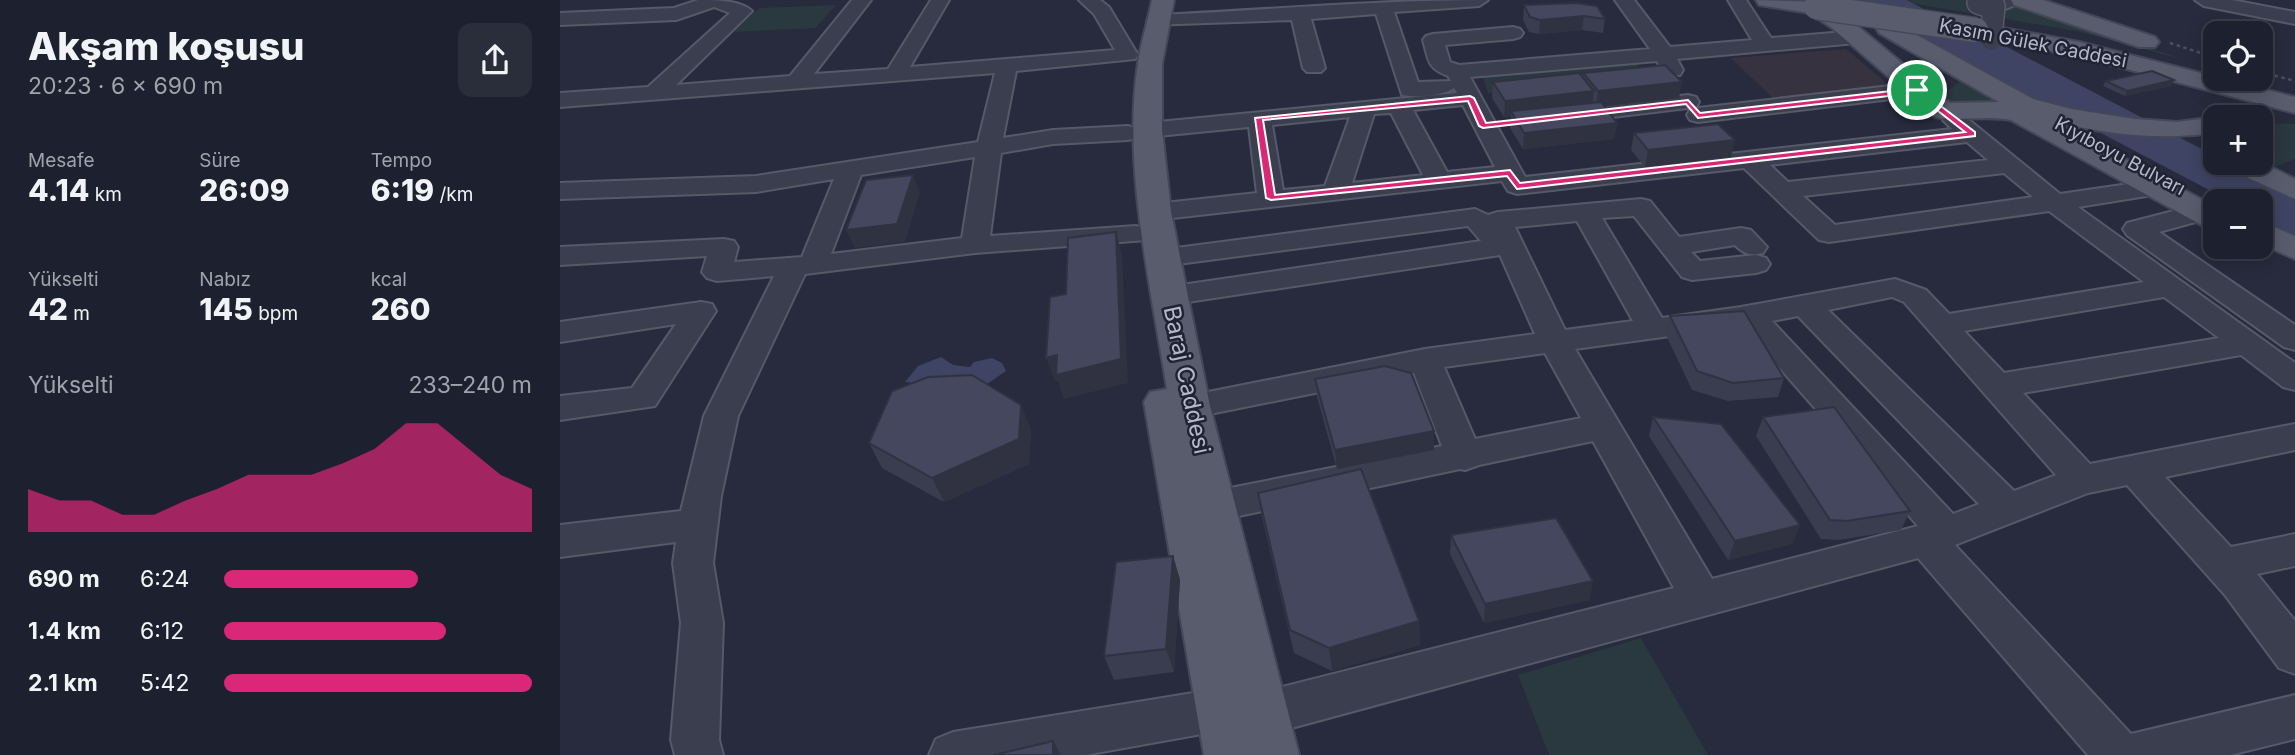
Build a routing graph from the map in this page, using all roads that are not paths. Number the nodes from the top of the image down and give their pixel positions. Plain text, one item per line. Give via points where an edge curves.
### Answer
1 (566, 0) edge
2 (712, 0) edge
3 (862, 0) edge
4 (940, 0) edge
5 (1087, 0) edge
6 (1479, 0) edge
7 (1624, 0) edge
8 (1737, 0) edge
9 (1767, 0) edge
10 (2022, 0) edge
11 (2204, 0) edge
12 (1443, 1) edge
13 (560, 3) edge
14 (2003, 4) edge
15 (1347, 5) edge
16 (1383, 6) junction
17 (1155, 7) edge
18 (1230, 9) edge
19 (1502, 11) dead end
20 (1300, 14) junction
21 (1852, 18) edge
22 (2295, 18) edge
23 (560, 19) edge
24 (1977, 29) junction
25 (1513, 33) junction
26 (1765, 44) junction
27 (1663, 52) junction
28 (1128, 55) junction
29 (2203, 60) edge
30 (1530, 65) junction
31 (1007, 66) junction
32 (2203, 67) edge
33 (1314, 68) dead end
34 (895, 75) junction
35 (797, 82) junction
36 (2273, 84) edge
37 (1463, 85) junction
38 (2273, 85) edge
39 (1917, 90) junction
40 (2292, 91) edge
41 (654, 93) junction
42 (560, 100) edge
43 (1399, 105) junction
44 (2024, 105) junction
45 (1366, 108) junction
46 (1693, 109) junction
47 (1944, 111) junction
48 (1259, 118) junction
49 (1538, 119) edge
50 (2273, 120) edge
51 (2295, 121) edge
52 (1511, 122) edge
53 (1483, 126) junction
54 (2203, 126) edge
55 (2168, 130) junction
56 (1138, 132) junction
57 (1973, 134) junction
58 (2203, 145) edge
59 (989, 148) junction
60 (1731, 149) junction
61 (2009, 165) junction
62 (851, 169) junction
63 (1510, 173) junction
64 (2264, 175) edge
65 (1438, 180) junction
66 (2156, 188) junction
67 (1783, 190) junction
68 (2295, 190) edge
69 (560, 191) edge
70 (1336, 191) junction
71 (1271, 198) junction
72 (2057, 204) junction
73 (2203, 208) edge
74 (2203, 209) edge
75 (1585, 212) junction
76 (2203, 215) edge
77 (1151, 234) junction
78 (2273, 237) edge
79 (975, 245) junction
80 (2295, 249) edge
81 (2273, 250) edge
82 (560, 256) edge
83 (1755, 256) dead end
84 (2295, 262) edge
85 (803, 265) junction
86 (2169, 287) junction
87 (1168, 296) junction
88 (1805, 305) junction
89 (1750, 315) junction
90 (1941, 325) junction
91 (1652, 328) junction
92 (560, 332) edge
93 (2295, 340) edge
94 (1555, 341) junction
95 (2247, 344) junction
96 (1425, 360) junction
97 (2295, 379) edge
98 (1997, 386) junction
99 (1190, 406) junction
100 (560, 408) edge
101 (1603, 426) junction
102 (2295, 437) edge
103 (1465, 457) junction
104 (2135, 469) junction
105 (2082, 480) junction
106 (1215, 506) junction
107 (2008, 509) junction
108 (698, 524) junction
109 (1936, 536) junction
110 (560, 541) edge
111 (2295, 550) edge
112 (2222, 565) junction
113 (1702, 600) junction
114 (2295, 654) edge
115 (1243, 711) junction
116 (2295, 717) edge
117 (699, 755) edge
118 (953, 755) edge
119 (1232, 755) edge
120 (1271, 755) edge
121 (2119, 755) edge
122 (2136, 755) edge

1 - 13 street
2 - 23 street via 676,14
2 - 41 street via 743,11
3 - 35 street
4 - 34 street
5 - 28 street via 1102,11
6 - 12 street
7 - 27 street
8 - 26 street
9 - 21 main road, Kasım Gülek Caddesi
10 - 29 main road
11 - 22 street
12 - 16 street
14 - 24 street, bridge
15 - 16 street
15 - 20 street
16 - 37 street via 1410,90
17 - 18 street
17 - 28 main road, Baraj Caddesi
17 - 56 main road, Baraj Caddesi
18 - 20 street
19 - 25 street
20 - 33 street
21 - 24 main road, Kasım Gülek Caddesi, bridge
21 - 24 main road, Kasım Gülek Caddesi
21 - 26 street
21 - 39 main road via 1900,42 1943,72 1946,80 1941,86
21 - 44 main road
24 - 32 main road, Kasım Gülek Caddesi via 2058,34
24 - 40 main road, Kasım Gülek Caddesi
25 - 30 street
25 - 37 street via 1433,40 1441,66
26 - 27 street
27 - 30 street
27 - 46 street
28 - 31 street
28 - 56 main road, Baraj Caddesi
30 - 37 street
31 - 34 street
31 - 59 street
34 - 35 street
35 - 41 street
36 - 40 main road
37 - 43 street
37 - 53 street
38 - 40 main road
39 - 46 street
39 - 47 main road
41 - 42 street
43 - 45 street
43 - 65 street
44 - 55 main road via 2070,117
44 - 73 main road, Kıyıboyu Bulvarı
45 - 48 street
45 - 70 street
46 - 49 street
46 - 60 street
47 - 57 street
47 - 66 main road via 1990,108 2019,113
48 - 56 street
48 - 71 street
50 - 51 main road
52 - 53 street
53 - 63 street
54 - 55 main road
55 - 58 main road
56 - 59 street via 1053,137
56 - 77 main road, Baraj Caddesi
57 - 60 street
57 - 61 street
59 - 62 street
59 - 79 street
60 - 63 street via 1517,186
60 - 67 street
61 - 67 street
61 - 72 street
62 - 69 street via 756,184
62 - 85 street
63 - 65 street
64 - 68 main road
65 - 70 street
66 - 72 street
66 - 74 main road
67 - 72 street via 1829,234
70 - 71 street
71 - 77 street
72 - 86 street
75 - 83 street via 1641,207 1672,246 1741,236
75 - 91 street
75 - 94 street via 1498,220
76 - 93 street via 2137,229
77 - 79 street
77 - 87 main road, Baraj Caddesi
77 - 87 street via 1475,217 1500,247
77 - 115 main road, Baraj Caddesi via 1158,370
78 - 80 main road
79 - 85 street
81 - 84 main road
82 - 85 street via 724,247 717,272
85 - 108 street via 721,416
86 - 90 street
86 - 95 street
87 - 99 main road, Baraj Caddesi
88 - 89 street
88 - 90 street via 1895,288 1915,296
88 - 107 street
89 - 91 street
89 - 109 street
90 - 98 street
91 - 94 street
92 - 100 street via 701,311 643,398
94 - 96 street
94 - 101 street
95 - 97 street
95 - 98 street
96 - 99 street
96 - 103 street
98 - 105 street
99 - 106 main road, Baraj Caddesi
101 - 103 street
101 - 113 street
102 - 104 street
103 - 106 street
104 - 105 street
104 - 112 street
105 - 107 street
106 - 115 main road, Baraj Caddesi
107 - 109 street
108 - 110 street
108 - 117 street via 693,563 702,623 695,740
109 - 113 street
109 - 121 street
111 - 112 street
112 - 114 street
113 - 115 street
115 - 118 street
115 - 119 main road, Baraj Caddesi
115 - 120 main road, Baraj Caddesi
116 - 122 street

